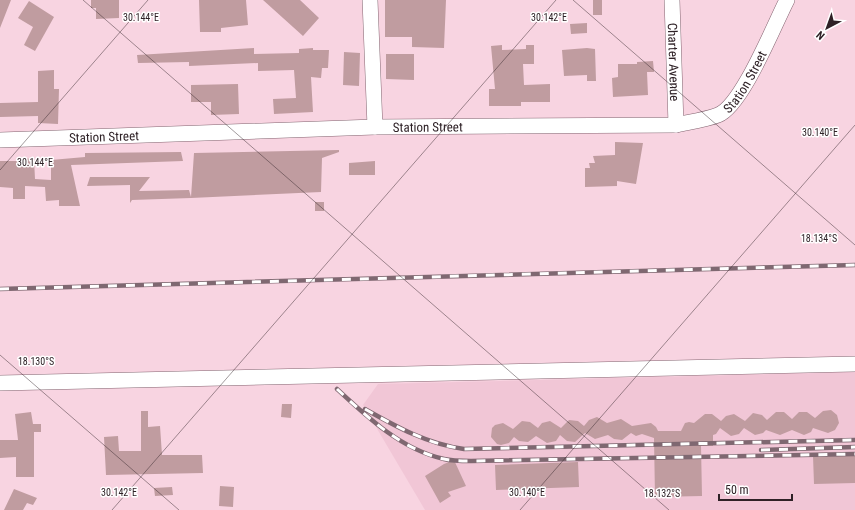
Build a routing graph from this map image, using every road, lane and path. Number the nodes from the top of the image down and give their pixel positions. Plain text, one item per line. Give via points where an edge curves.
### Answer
1 (370, 0) edge
2 (672, 0) edge
3 (787, 0) edge
4 (676, 125) junction
5 (375, 127) junction
6 (0, 140) edge
7 (855, 364) edge
8 (0, 383) edge

1 - 5 street
2 - 4 street, Charter Avenue
3 - 4 street, Station Street via 731,106 719,115
4 - 5 street, Station Street
5 - 6 street, Station Street
7 - 8 street

